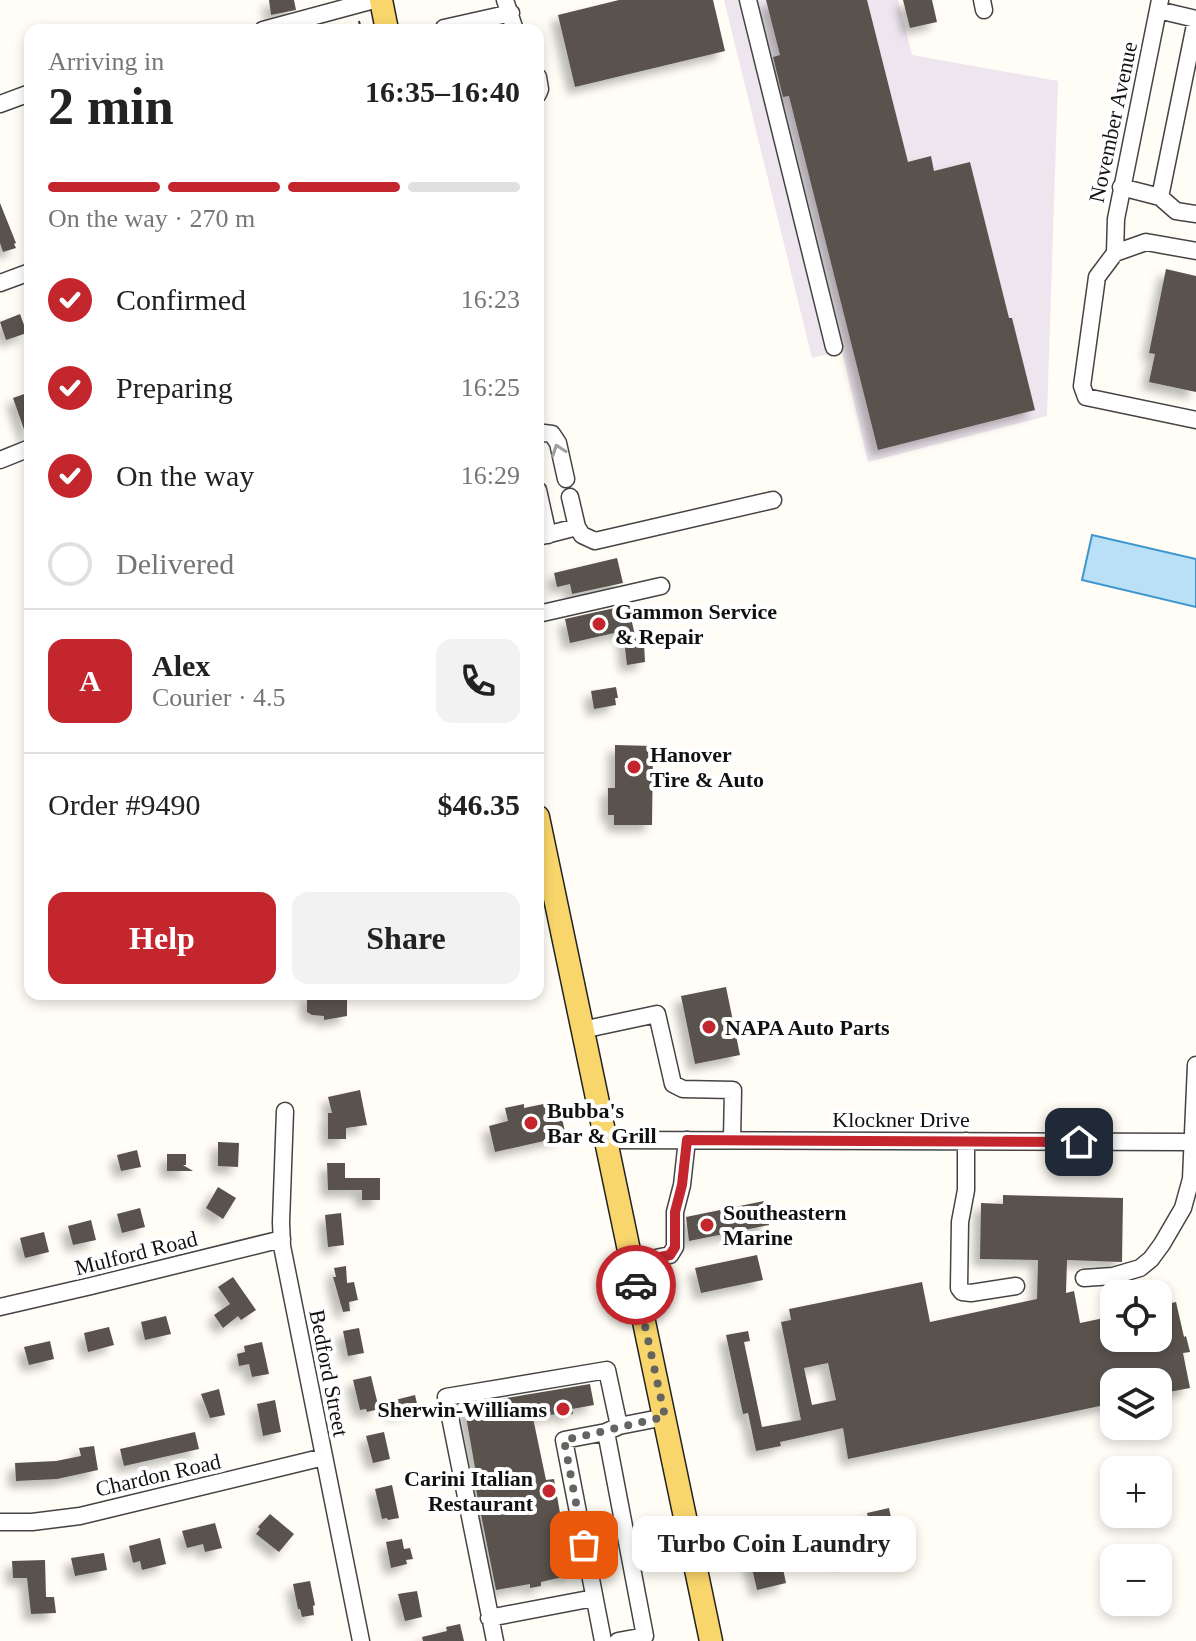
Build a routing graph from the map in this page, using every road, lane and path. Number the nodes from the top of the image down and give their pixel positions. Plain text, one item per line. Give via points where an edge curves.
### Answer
1 (374, 0) edge
2 (381, 0) edge
3 (748, 0) edge
4 (344, 4) edge
5 (1159, 5) edge
6 (512, 20) edge
7 (1196, 20) edge
8 (282, 24) edge
9 (386, 24) edge
10 (478, 24) edge
11 (24, 95) edge
12 (0, 104) edge
13 (1121, 187) junction
14 (1160, 197) junction
15 (1196, 214) edge
16 (1196, 251) edge
17 (1115, 253) junction
18 (24, 274) edge
19 (0, 283) edge
20 (834, 347) dead end
21 (1196, 420) edge
22 (544, 433) edge
23 (24, 450) edge
24 (0, 460) edge
25 (566, 479) dead end
26 (570, 497) dead end
27 (773, 500) dead end
28 (577, 527) junction
29 (544, 536) edge
30 (661, 586) dead end
31 (544, 613) edge
32 (544, 875) edge
33 (582, 1030) junction
34 (1196, 1065) edge
35 (285, 1111) dead end
36 (605, 1140) junction
37 (687, 1140) junction
38 (732, 1140) junction
39 (966, 1141) junction
40 (1194, 1142) edge
41 (282, 1239) junction
42 (632, 1263) junction
43 (1084, 1278) dead end
44 (1016, 1286) dead end
45 (0, 1307) edge
46 (665, 1417) junction
47 (612, 1429) junction
48 (324, 1457) junction
49 (0, 1522) edge
50 (594, 1598) junction
51 (489, 1618) junction
52 (361, 1641) edge
53 (495, 1641) edge
54 (603, 1641) edge
55 (618, 1641) edge
56 (711, 1641) edge

1 - 4 street
2 - 9 main road
3 - 20 street
4 - 8 street
5 - 7 street
5 - 13 street, November Avenue
6 - 10 street
7 - 14 street
11 - 12 street
13 - 14 street
13 - 17 street, November Avenue
14 - 15 street via 1176,211
16 - 17 street via 1146,242
17 - 21 street via 1097,277 1082,386 1086,397
18 - 19 street
25 -> 22 street via 558,443
23 - 24 street
26 - 28 street
27 - 28 street via 595,541
28 - 29 street
30 - 31 street
32 - 33 main road
33 - 36 main road
33 - 38 street via 657,1014 673,1084 733,1090
34 - 40 street
35 - 41 street, Bedford Street
36 - 37 street, Klockner Drive
36 - 42 main road
37 - 38 street, Klockner Drive
37 - 42 street via 675,1247 670,1255
38 - 39 street, Klockner Drive
39 - 40 street, Klockner Drive
39 - 44 street via 959,1288 971,1293
40 - 43 street via 1183,1208 1151,1259 1128,1273
41 - 45 street, Mulford Road
41 - 48 street, Bedford Street
42 - 46 main road
46 - 47 street
46 - 56 main road
47 - 50 street via 564,1440
47 - 51 street via 607,1370 446,1397
47 - 55 street via 645,1636
48 - 49 street, Chardon Road via 80,1516
48 - 52 street, Bedford Street
50 - 51 street
50 - 54 street
51 - 53 street

